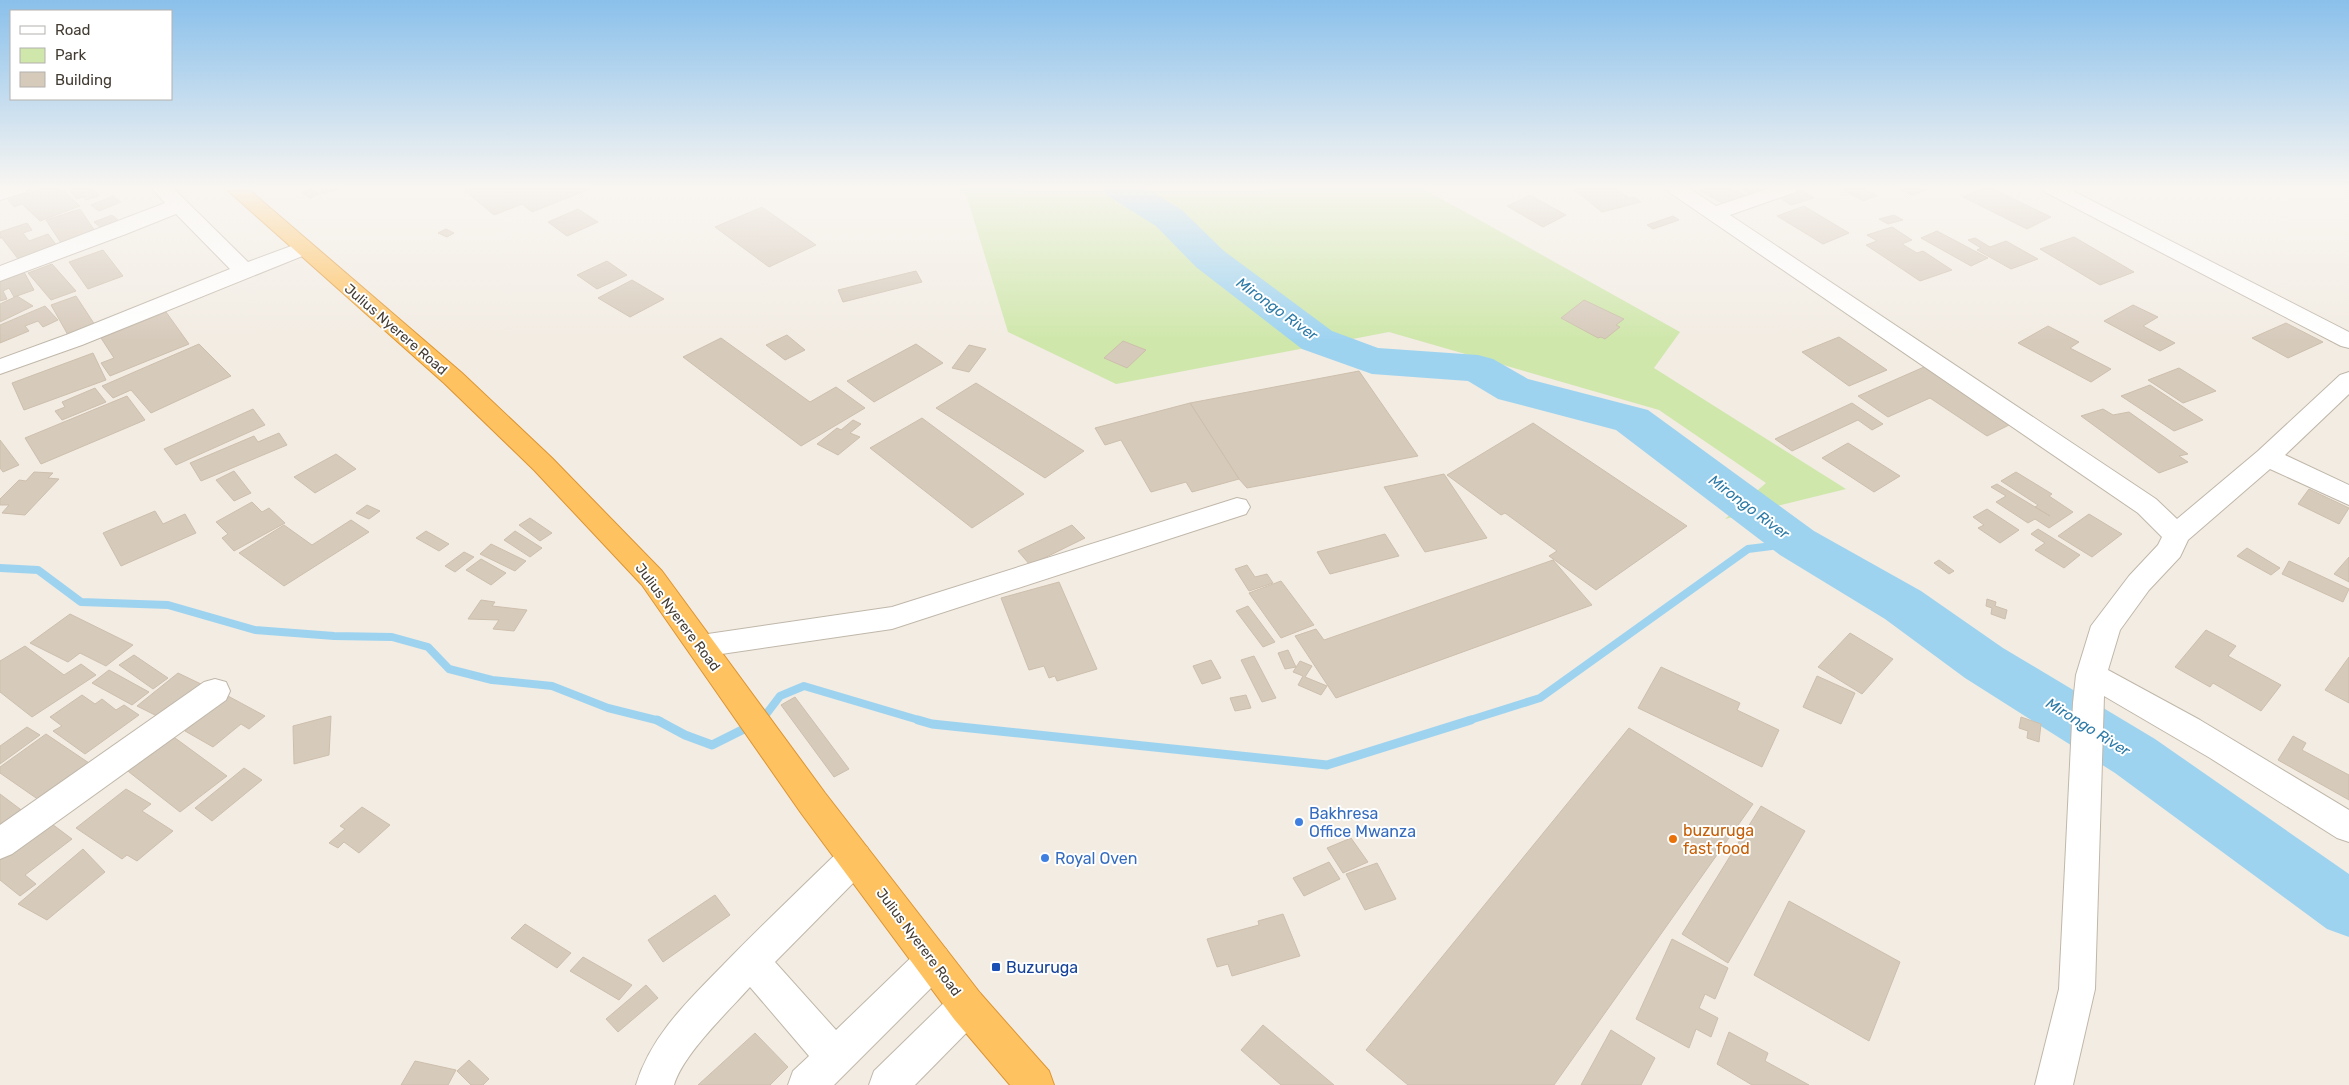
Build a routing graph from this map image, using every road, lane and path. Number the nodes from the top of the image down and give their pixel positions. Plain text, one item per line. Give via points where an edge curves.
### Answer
1 (96, 239) edge
2 (212, 239) edge
3 (292, 239) edge
4 (1752, 239) edge
5 (2150, 239) edge
6 (302, 248) junction
7 (244, 271) junction
8 (0, 274) edge
9 (2349, 341) edge
10 (0, 367) edge
11 (2349, 380) edge
12 (2267, 457) junction
13 (2349, 496) edge
14 (1237, 507) dead end
15 (2176, 535) junction
16 (701, 646) junction
17 (2089, 689) junction
18 (215, 691) dead end
19 (2349, 828) edge
20 (0, 844) edge
21 (856, 858) junction
22 (750, 960) junction
23 (933, 961) junction
24 (967, 1006) junction
25 (836, 1057) junction
26 (655, 1085) edge
27 (807, 1085) edge
28 (888, 1085) edge
29 (1035, 1085) edge
30 (2054, 1085) edge

1 - 8 street
2 - 7 street
3 - 6 highway, Julius Nyerere Road
4 - 15 street via 2147,506
5 - 9 street
6 - 7 street
6 - 16 highway, Julius Nyerere Road via 453,378 543,464 652,578
7 - 10 street
11 - 12 street
12 - 13 street
12 - 15 street
14 - 16 street via 892,618
15 - 17 street via 2170,550 2106,626
16 - 21 highway, Julius Nyerere Road
17 - 19 street via 2153,707
17 - 30 street via 2077,990
18 - 20 street
21 - 22 street
21 - 23 highway, Julius Nyerere Road
22 - 25 street
22 - 26 street via 668,1055
23 - 24 highway, Julius Nyerere Road
23 - 25 street
24 - 28 street
24 - 29 highway, Julius Nyerere Road
25 - 27 street

